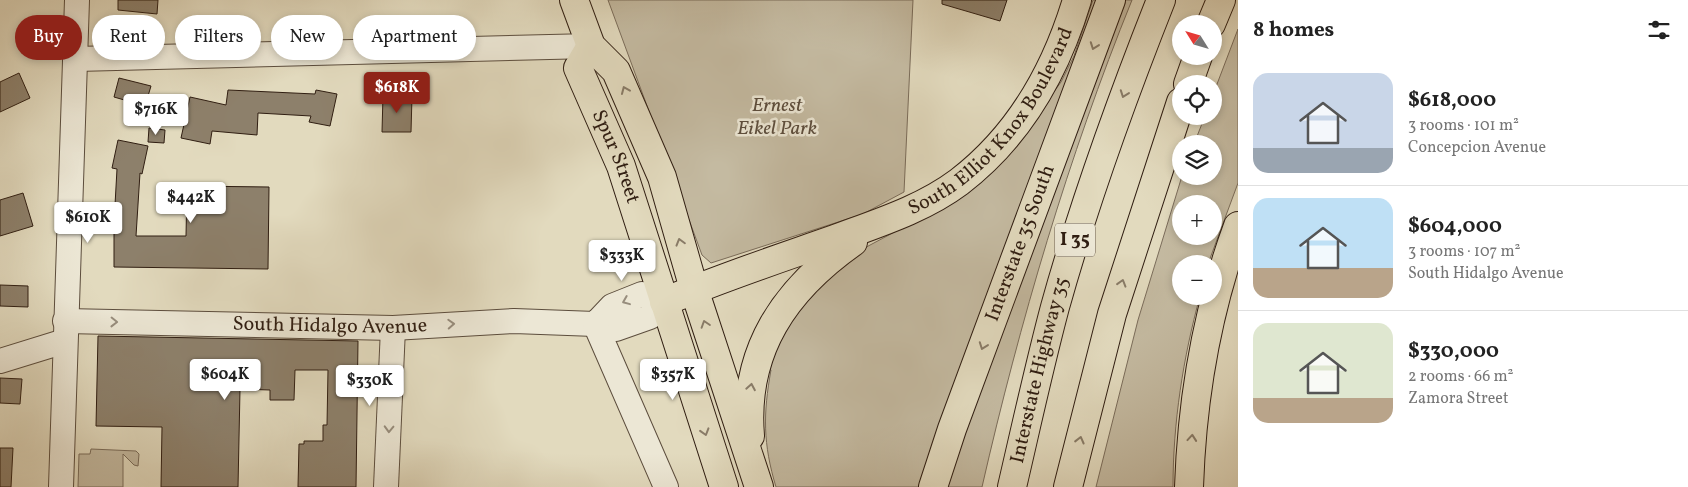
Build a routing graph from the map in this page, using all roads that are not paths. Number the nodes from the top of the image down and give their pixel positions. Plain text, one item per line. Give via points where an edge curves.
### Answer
1 (77, 0) edge
2 (574, 0) edge
3 (1078, 0) edge
4 (1111, 0) edge
5 (1161, 0) edge
6 (1221, 0) edge
7 (77, 15) edge
8 (1215, 15) edge
9 (590, 46) junction
10 (82, 59) edge
11 (76, 60) edge
12 (1174, 125) edge
13 (881, 222) junction
14 (1238, 226) edge
15 (694, 289) junction
16 (664, 302) junction
17 (595, 324) junction
18 (393, 328) junction
19 (65, 331) junction
20 (0, 361) edge
21 (60, 487) edge
22 (386, 487) edge
23 (666, 487) edge
24 (724, 487) edge
25 (759, 487) edge
26 (933, 487) edge
27 (1012, 487) edge
28 (1068, 487) edge
29 (1189, 487) edge

1 - 7 street
2 - 9 main road, Spur Street
3 - 13 main road, South Elliot Knox Boulevard via 1057,59 1043,84 993,151 941,194
4 -> 26 main road, Interstate 35 South
5 -> 27 main road, Interstate Highway 35 / I 35 via 1124,93 1073,247 1039,369
6 - 8 main road
9 - 10 street
15 -> 9 main road, Spur Street via 658,168 616,71
9 - 16 main road, Spur Street via 578,68 621,166
11 - 19 street
28 -> 12 main road via 1112,314
13 - 15 main road, South Hidalgo Avenue
25 -> 13 main road via 748,411 754,374 777,316 826,261
29 -> 14 main road via 1195,406 1204,346 1220,280
15 - 16 main road, South Hidalgo Avenue
25 -> 15 main road, Spur Street
16 - 17 street, South Hidalgo Avenue via 650,317 616,329
16 -> 24 main road
18 -> 17 street, South Hidalgo Avenue via 514,321
17 - 23 street
19 -> 18 street, South Hidalgo Avenue
18 -> 22 street
19 - 20 street, South Hidalgo Avenue
19 - 21 street

